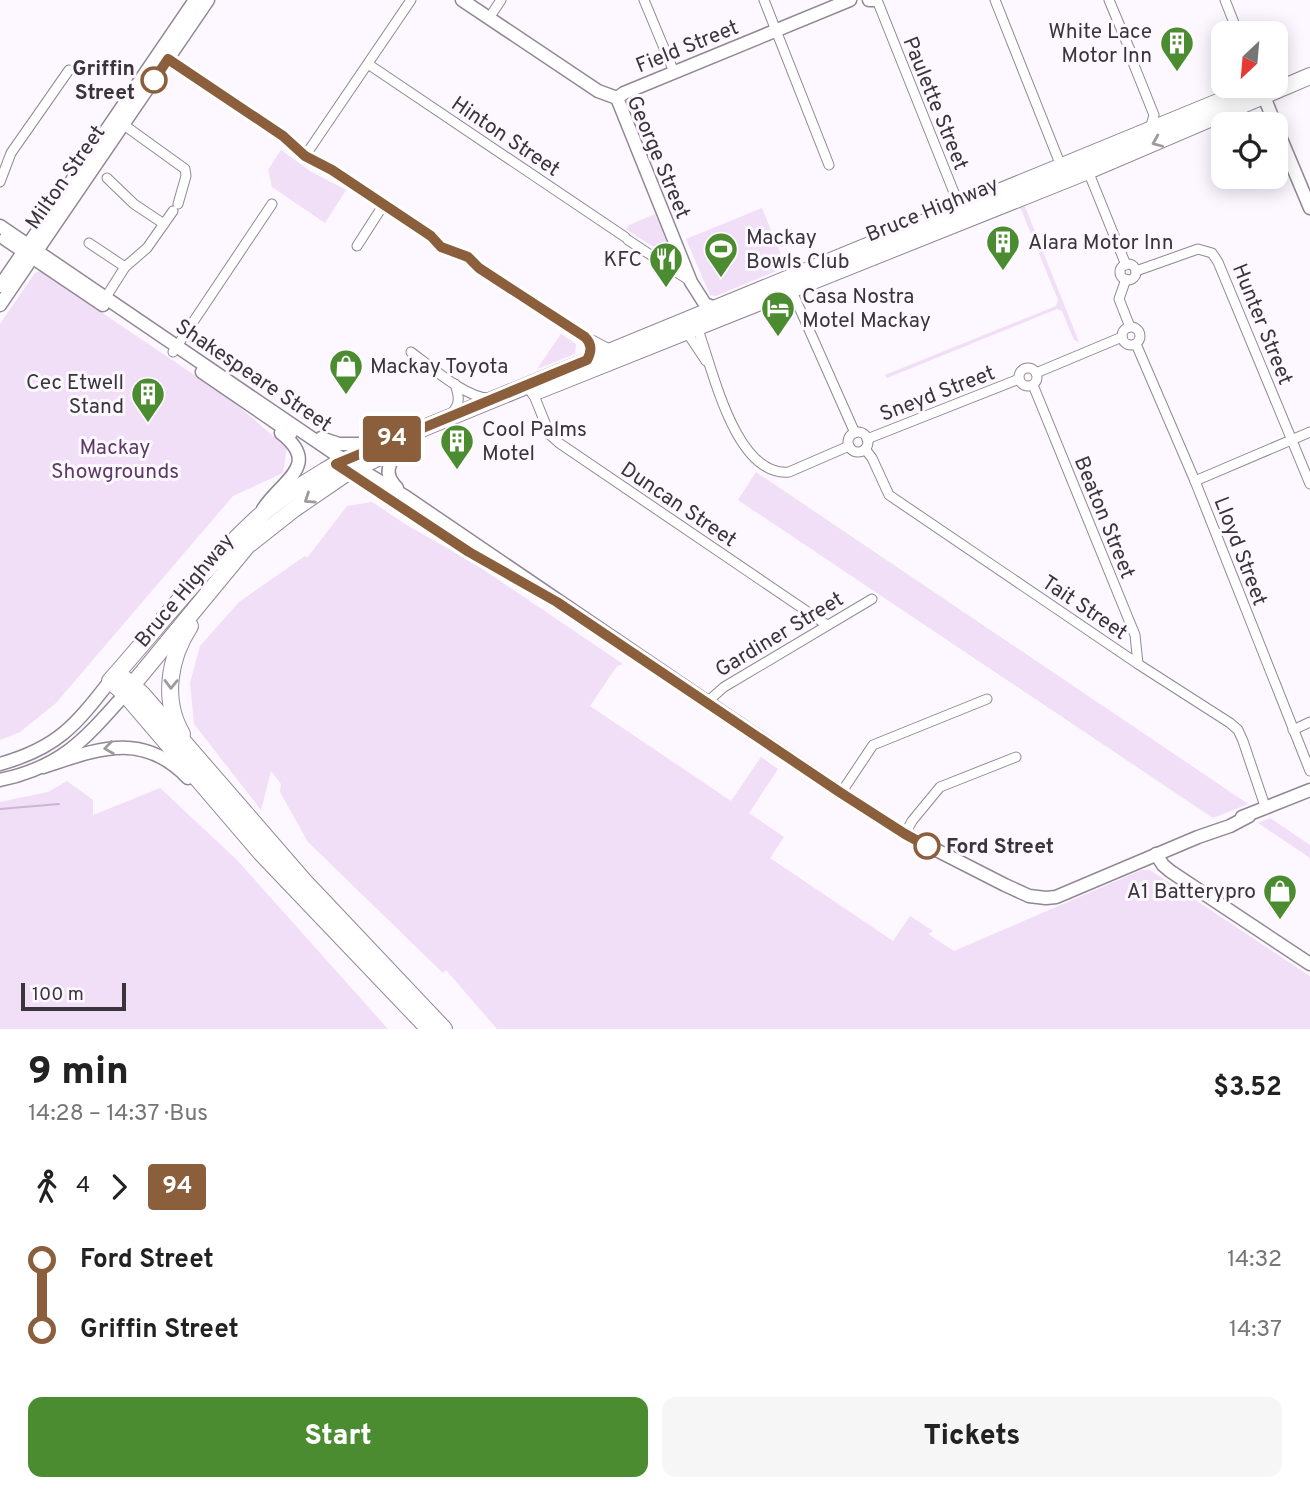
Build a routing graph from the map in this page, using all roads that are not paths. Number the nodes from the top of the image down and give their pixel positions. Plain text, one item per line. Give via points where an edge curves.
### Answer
1 (195, 0) edge
2 (208, 0) edge
3 (411, 0) edge
4 (462, 0) edge
5 (501, 0) edge
6 (645, 0) edge
7 (764, 0) edge
8 (850, 0) edge
9 (874, 0) edge
10 (995, 0) edge
11 (1109, 0) edge
12 (1225, 0) edge
13 (489, 18) junction
14 (1233, 21) edge
15 (776, 30) junction
16 (164, 57) junction
17 (368, 64) junction
18 (1310, 65) edge
19 (69, 70) dead end
20 (674, 72) junction
21 (1288, 73) edge
22 (1310, 76) edge
23 (1288, 82) edge
24 (617, 98) junction
25 (1235, 98) edge
26 (1241, 98) edge
27 (1150, 108) junction
28 (1170, 122) junction
29 (124, 125) junction
30 (1150, 130) junction
31 (305, 156) junction
32 (1288, 156) edge
33 (829, 165) dead end
34 (1060, 166) junction
35 (1088, 171) junction
36 (107, 178) dead end
37 (0, 182) edge
38 (272, 204) dead end
39 (384, 204) junction
40 (1310, 208) edge
41 (962, 213) junction
42 (164, 224) junction
43 (0, 226) edge
44 (0, 236) edge
45 (89, 243) dead end
46 (357, 246) dead end
47 (30, 251) junction
48 (1126, 265) junction
49 (125, 267) junction
50 (1136, 271) junction
51 (1126, 279) junction
52 (690, 281) junction
53 (0, 286) edge
54 (788, 290) junction
55 (106, 297) junction
56 (0, 305) edge
57 (698, 320) junction
58 (1130, 327) junction
59 (585, 337) junction
60 (1122, 337) junction
61 (1136, 344) junction
62 (175, 349) junction
63 (613, 349) junction
64 (411, 352) dead end
65 (587, 360) junction
66 (707, 362) junction
67 (1036, 373) junction
68 (1019, 379) junction
69 (455, 384) junction
70 (1033, 385) junction
71 (533, 393) junction
72 (496, 397) junction
73 (244, 402) junction
74 (449, 416) junction
75 (301, 430) junction
76 (1310, 432) edge
77 (855, 433) junction
78 (1292, 440) junction
79 (381, 444) junction
80 (866, 444) junction
81 (404, 445) junction
82 (849, 446) junction
83 (346, 466) junction
84 (1195, 481) junction
85 (1310, 484) edge
86 (406, 497) junction
87 (254, 521) junction
88 (272, 527) junction
89 (872, 599) dead end
90 (557, 602) junction
91 (827, 625) junction
92 (1138, 664) junction
93 (114, 677) junction
94 (128, 689) junction
95 (987, 699) dead end
96 (707, 702) junction
97 (1310, 722) edge
98 (1293, 730) junction
99 (193, 753) junction
100 (1016, 757) dead end
101 (0, 764) edge
102 (43, 767) junction
103 (1310, 771) edge
104 (0, 780) edge
105 (1310, 790) edge
106 (841, 793) junction
107 (1266, 809) junction
108 (905, 834) junction
109 (261, 853) junction
110 (1156, 854) junction
111 (1310, 964) edge
112 (429, 1029) edge
113 (444, 1029) edge

1 - 16 street, Milton Street
2 - 16 street, Milton Street
3 - 17 street
4 - 13 street, George Street
5 - 13 street
6 - 20 street
7 - 15 street
8 - 15 street, Field Street
9 - 41 street, Paulette Street
10 - 34 street
11 - 27 street
12 - 14 street
13 - 24 street, George Street via 598,92
15 - 20 street, Field Street
15 - 33 street
16 - 29 street, Milton Street
16 - 31 street via 283,136
16 - 47 street, Milton Street
17 - 31 street
17 - 52 street, Hinton Street
18 - 21 highway
19 - 37 street via 11,153
20 - 24 street, Field Street
22 - 23 highway, Bruce Highway
24 - 52 street, George Street
25 - 28 highway, Bruce Highway
26 -> 35 highway, Bruce Highway
27 - 28 street
27 - 30 street via 1154,120
28 - 30 highway, Bruce Highway
29 - 42 street via 186,169 175,208
29 - 47 street, Milton Street
30 - 34 highway, Bruce Highway
31 - 39 street
32 - 40 street
34 - 41 highway, Bruce Highway
35 - 41 highway, Bruce Highway
35 - 48 street
36 - 42 street
38 - 62 street
39 - 46 street
39 - 59 street via 441,247 468,257
41 - 54 highway, Bruce Highway
41 - 57 highway, Bruce Highway
42 - 49 street via 147,248
43 - 47 street, Shakespeare Street
44 - 47 street, Shakespeare Street
45 - 49 street
47 - 53 street, Milton Street
47 - 55 street, Shakespeare Street
47 - 56 street, Milton Street
47 - 62 street, Shakespeare Street
48 - 50 street
48 - 51 street via 1121,271
49 - 55 street
50 - 51 street via 1133,278
50 - 78 street, Hunter Street via 1198,249 1212,253
51 - 58 street via 1119,299
52 - 57 street, George Street
54 - 57 highway, Bruce Highway
54 - 77 street
55 - 62 street, Shakespeare Street
57 - 63 highway, Bruce Highway
57 - 66 street
57 - 66 street via 690,337
57 - 71 highway, Bruce Highway
58 - 60 street
58 - 61 street via 1140,332
59 - 63 street
59 - 65 street via 591,347
60 - 61 street via 1129,345
60 - 67 street
61 - 84 street, Lloyd Street
62 - 73 street, Shakespeare Street
62 - 75 street, Shakespeare Street
63 - 65 highway, Bruce Highway
64 - 69 street
65 - 72 highway, Bruce Highway
66 - 82 street via 737,438 772,469 789,472
67 - 68 street via 1025,369
67 - 70 street
68 - 70 street via 1026,386
68 - 80 street, Sneyd Street
69 - 72 street via 481,397
69 - 74 street via 459,403
70 - 92 street, Beaton Street via 1135,635
71 - 81 highway, Bruce Highway
71 - 91 street, Duncan Street via 550,435 559,443
72 - 74 highway, Bruce Highway
73 - 83 street, Shakespeare Street
73 - 87 street via 290,440 300,460
74 - 79 highway, Bruce Highway
75 - 79 street via 340,444
75 - 83 street, Shakespeare Street
76 - 78 street
77 - 80 street via 862,433
77 - 82 street
78 - 84 street
78 - 85 street, Hunter Street
79 - 83 highway, Bruce Highway
80 - 82 street via 857,452
80 - 92 street, Tait Street via 889,495
81 - 83 highway, Bruce Highway
81 - 86 street via 387,469 390,481
83 - 86 street, Shakespeare Street
83 - 87 highway, Bruce Highway via 297,488
83 -> 88 highway, Bruce Highway
83 - 90 street, Shakespeare Street via 469,552
84 - 98 street, Lloyd Street
86 - 90 street, Shakespeare Street
87 - 93 highway, Bruce Highway via 204,571
88 - 94 highway, Bruce Highway via 247,546
88 -> 99 highway via 192,623 175,654 171,702
89 - 91 street, Gardiner Street
90 - 96 street, Shakespeare Street
91 - 96 street, Gardiner Street via 717,691
92 - 107 street, Tait Street via 1238,730
93 - 94 highway
93 - 101 street via 68,731 50,745
94 - 99 highway via 142,694
94 - 102 street via 88,737
94 - 109 highway
95 - 106 street via 873,745
96 - 106 street, Shakespeare Street
97 - 98 street
98 - 103 street, Lloyd Street
99 - 113 highway via 304,881
100 - 108 street via 940,787
102 - 104 street
109 -> 102 street via 179,769 153,753 129,747 102,748
105 - 107 street, Shakespeare Street
106 - 108 street, Shakespeare Street
107 - 110 street, Shakespeare Street
108 - 110 street, Shakespeare Street via 1018,892 1039,898 1056,897
109 - 112 highway
110 - 111 street via 1170,871

